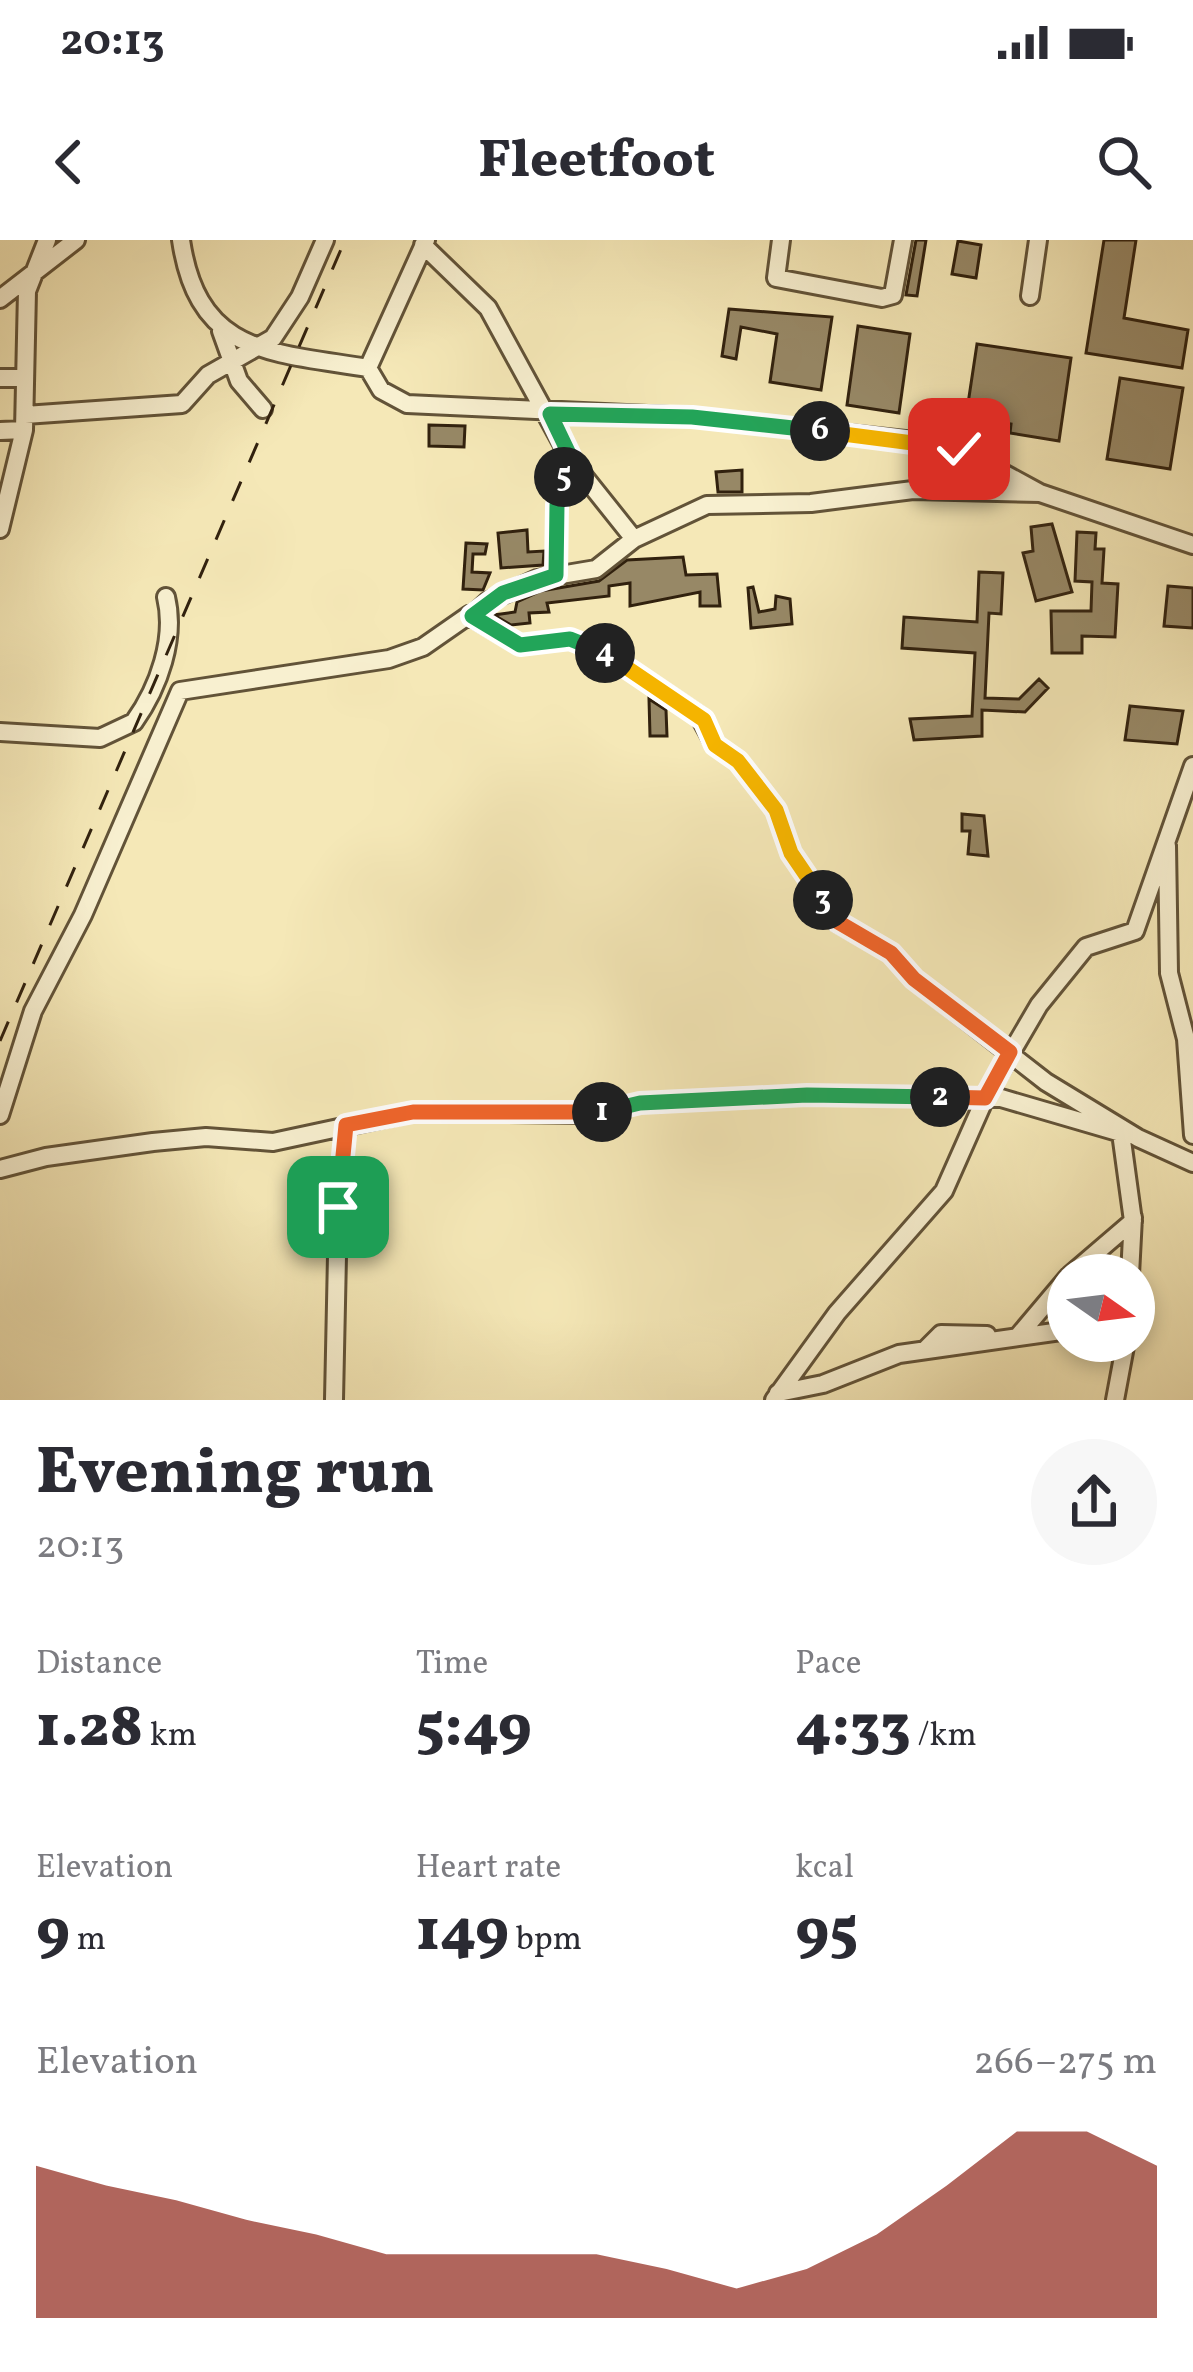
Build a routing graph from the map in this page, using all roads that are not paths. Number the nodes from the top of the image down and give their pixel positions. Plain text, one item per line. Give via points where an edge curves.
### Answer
1 (47, 240) edge
2 (76, 240) edge
3 (182, 240) edge
4 (325, 240) edge
5 (781, 240) edge
6 (903, 240) edge
7 (1038, 240) edge
8 (424, 243) edge
9 (30, 278) junction
10 (1030, 296) dead end
11 (0, 299) edge
12 (220, 331) junction
13 (256, 349) junction
14 (231, 363) junction
15 (368, 368) junction
16 (0, 378) edge
17 (25, 378) junction
18 (263, 409) dead end
19 (550, 414) junction
20 (25, 423) junction
21 (0, 431) edge
22 (572, 460) junction
23 (1040, 493) junction
24 (1, 522) edge
25 (634, 539) junction
26 (1193, 545) edge
27 (556, 575) junction
28 (166, 597) dead end
29 (472, 616) junction
30 (0, 732) edge
31 (1193, 766) edge
32 (1165, 842) junction
33 (1185, 1013) edge
34 (1010, 1052) junction
35 (985, 1098) junction
36 (0, 1115) edge
37 (346, 1125) junction
38 (1193, 1135) edge
39 (1138, 1138) junction
40 (1193, 1163) edge
41 (0, 1169) edge
42 (1133, 1221) junction
43 (1095, 1254) edge
44 (1131, 1254) edge
45 (1047, 1304) edge
46 (1047, 1332) edge
47 (1022, 1335) junction
48 (1121, 1362) edge
49 (776, 1396) edge
50 (334, 1400) edge
51 (1115, 1400) edge

1 - 9 street
2 - 9 street
3 - 12 street via 187,278
4 - 13 street via 284,325
5 - 6 street via 776,278 882,298 898,281
7 - 10 street
8 - 15 street
8 - 19 street via 488,308
9 - 11 street
9 - 17 street
12 - 13 street
12 - 14 street
13 - 14 street
13 - 15 street
14 - 18 street
14 - 20 street via 182,404
15 - 19 street via 381,390 407,404
16 - 17 street
17 - 20 street
19 - 22 street
19 - 23 street via 692,417 933,443
20 - 21 street
20 - 24 street
22 - 25 street
22 - 27 street via 557,505
23 - 25 street via 913,490 707,505
23 - 26 street
25 - 27 street via 596,569
27 - 29 street via 503,593
28 - 30 street via 172,632 134,722 100,738
29 - 34 street via 520,645 570,639 602,651 704,720 715,745 776,810 791,853 838,922 891,953
29 - 36 street via 389,659 180,691 25,1030
31 - 32 street
32 - 33 street via 1169,973
32 - 34 street via 1135,931 1086,946
33 - 38 street
34 - 35 street
34 - 39 street
35 - 37 street via 807,1095 640,1103 591,1114 413,1112
35 - 42 street via 1120,1133
35 - 49 street via 944,1191
37 - 41 street via 273,1142 206,1137 94,1149
37 - 50 street
39 - 40 street
39 - 42 street
42 - 43 street
42 - 44 street
45 - 47 street
46 - 47 street
47 - 49 street via 870,1362
48 - 51 street

